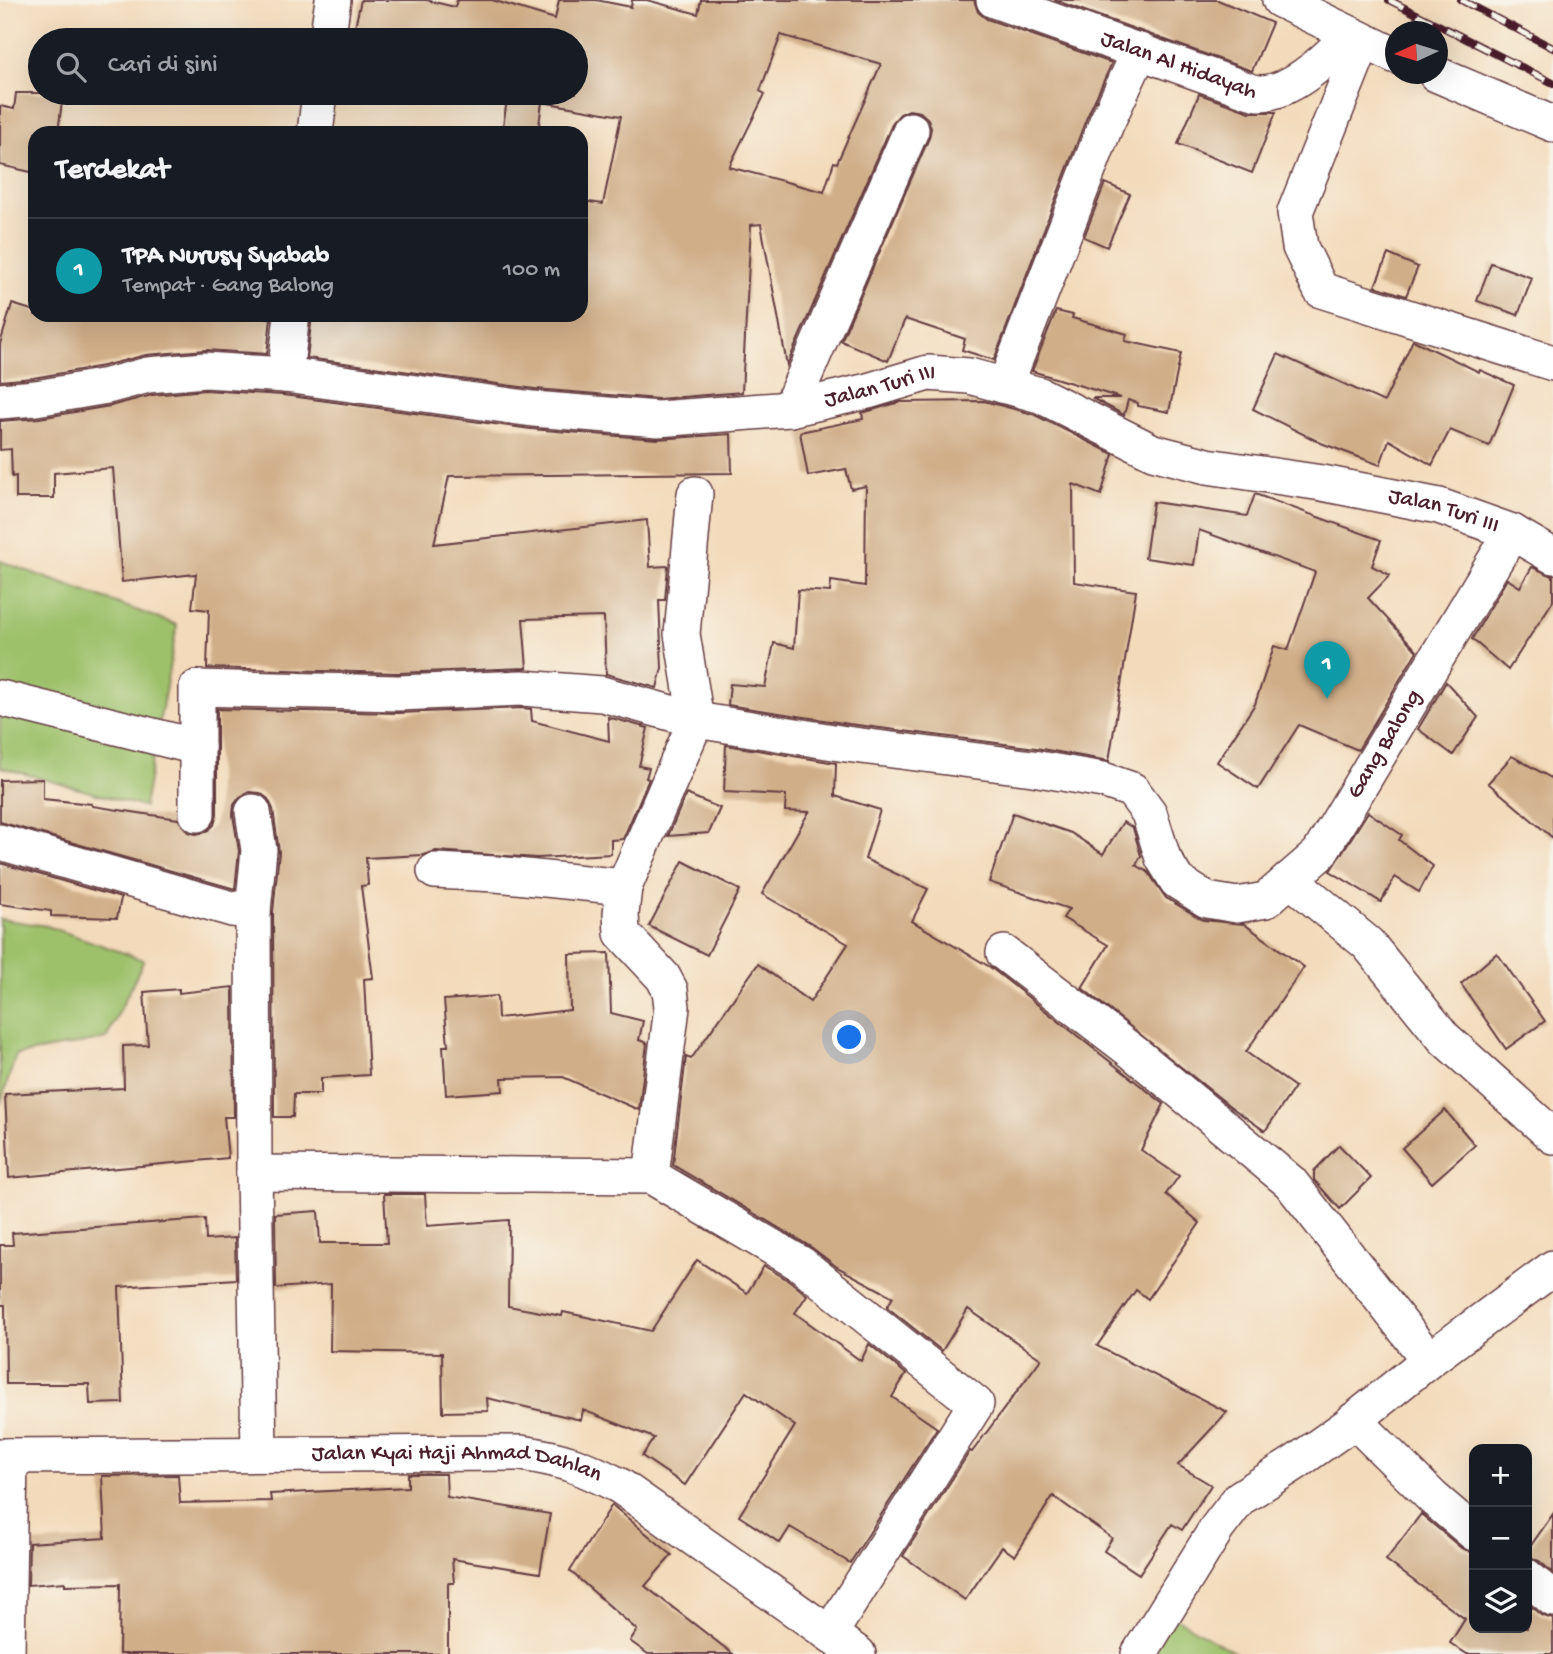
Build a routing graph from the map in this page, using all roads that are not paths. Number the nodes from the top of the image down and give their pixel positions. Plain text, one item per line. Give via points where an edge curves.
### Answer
1 (333, 0) edge
2 (994, 0) edge
3 (1280, 0) edge
4 (329, 28) edge
5 (1357, 38) junction
6 (1140, 51) junction
7 (1385, 51) edge
8 (1448, 79) edge
9 (318, 105) edge
10 (1553, 124) edge
11 (316, 126) edge
12 (911, 130) dead end
13 (291, 322) edge
14 (1553, 363) edge
15 (285, 375) junction
16 (1005, 386) junction
17 (0, 401) edge
18 (790, 409) junction
19 (695, 494) dead end
20 (1512, 532) junction
21 (1553, 556) edge
22 (0, 698) edge
23 (696, 720) junction
24 (197, 747) junction
25 (253, 812) dead end
26 (197, 814) dead end
27 (0, 842) edge
28 (435, 871) dead end
29 (1290, 879) junction
30 (624, 887) junction
31 (253, 911) junction
32 (1004, 953) dead end
33 (1553, 1136) edge
34 (254, 1173) junction
35 (651, 1176) junction
36 (1553, 1268) edge
37 (1429, 1360) junction
38 (1354, 1420) junction
39 (259, 1453) junction
40 (5, 1456) edge
41 (1469, 1529) edge
42 (1532, 1581) edge
43 (1553, 1599) edge
44 (830, 1633) junction
45 (6, 1654) edge
46 (858, 1654) edge
47 (1139, 1654) edge

1 - 4 street
2 - 6 street, Jalan Al Hidayah
3 - 5 street
5 - 6 street, Jalan Al Hidayah via 1283,87 1259,93
5 - 7 street
5 - 14 street via 1295,212 1300,247 1321,290
6 - 16 street via 1106,124
8 - 10 street
9 - 11 street
12 - 18 street
13 - 15 street
15 - 17 street, Jalan Turi III via 205,370 148,375 107,386
15 - 18 street, Jalan Turi III via 533,410 658,419
16 - 18 street, Jalan Turi III via 969,376 929,373
16 - 20 street, Jalan Turi III via 1040,395 1153,452 1207,466 1439,506
19 - 23 street via 682,634
20 - 21 street
20 - 29 street, Gang Balong via 1320,854
22 - 24 street
23 - 24 street via 602,694 523,688 398,693 197,688
23 - 29 street, Gang Balong via 1103,780 1132,790 1149,813 1163,858 1177,881 1207,900 1237,905 1266,900
23 - 30 street
24 - 26 street
25 - 31 street via 259,850
27 - 31 street via 232,909
28 - 30 street
29 - 33 street via 1368,944 1444,1038
30 - 35 street via 622,933 663,977 672,1007
31 - 34 street
32 - 37 street via 1290,1182
34 - 35 street
34 - 39 street
35 - 44 street via 801,1264 976,1404
36 - 37 street
37 - 38 street
38 - 41 street
38 - 47 street via 1240,1498
39 - 40 street, Jalan Kyai Haji Ahmad Dahlan
39 - 44 street, Jalan Kyai Haji Ahmad Dahlan via 521,1453 558,1458 620,1486
40 - 45 street
42 - 43 street
44 - 46 street, Jalan Kyai Haji Ahmad Dahlan

